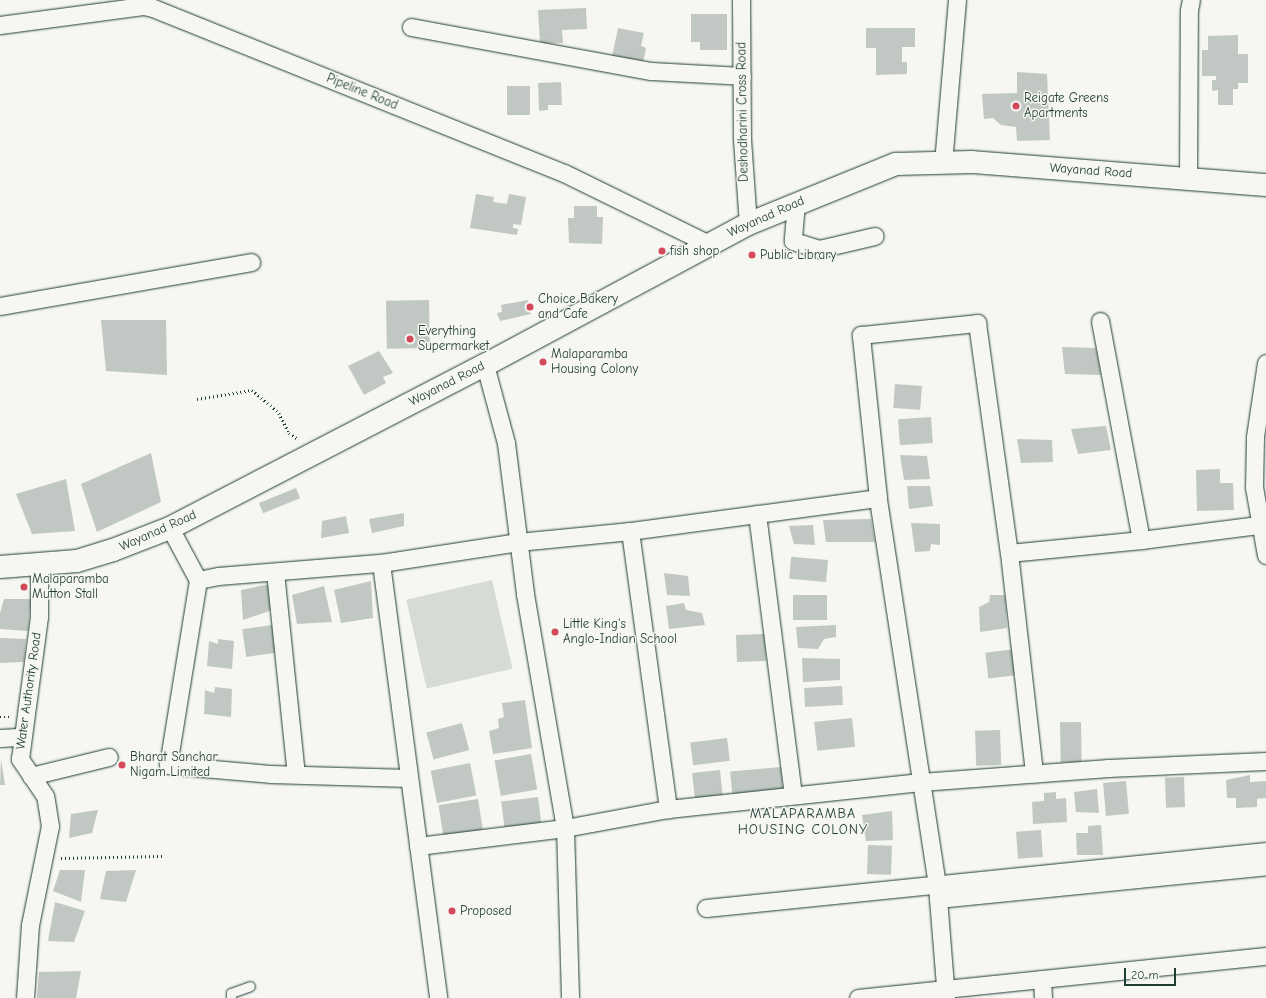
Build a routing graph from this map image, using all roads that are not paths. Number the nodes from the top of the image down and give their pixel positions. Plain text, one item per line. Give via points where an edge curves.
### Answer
1 (741, 0) edge
2 (957, 0) edge
3 (1192, 0) edge
4 (142, 3) edge
5 (0, 25) edge
6 (411, 27) dead end
7 (742, 76) junction
8 (943, 163) junction
9 (1188, 179) junction
10 (1266, 185) edge
11 (796, 203) junction
12 (748, 224) junction
13 (875, 236) dead end
14 (709, 244) junction
15 (251, 262) dead end
16 (0, 306) edge
17 (1100, 321) dead end
18 (1266, 363) edge
19 (485, 365) junction
20 (878, 498) junction
21 (757, 514) junction
22 (1262, 524) edge
23 (170, 528) junction
24 (630, 531) junction
25 (1141, 540) junction
26 (518, 542) junction
27 (1009, 553) junction
28 (1266, 555) edge
29 (381, 563) junction
30 (39, 566) junction
31 (0, 567) edge
32 (275, 572) junction
33 (198, 580) junction
34 (22, 737) junction
35 (0, 738) edge
36 (109, 757) dead end
37 (1266, 761) edge
38 (296, 774) junction
39 (1034, 774) junction
40 (31, 776) junction
41 (409, 778) junction
42 (922, 782) junction
43 (792, 795) junction
44 (668, 809) junction
45 (565, 828) junction
46 (418, 846) junction
47 (1266, 851) edge
48 (1266, 866) edge
49 (938, 892) junction
50 (706, 908) dead end
51 (1266, 956) edge
52 (1042, 979) junction
53 (250, 986) dead end
54 (946, 994) edge
55 (25, 998) edge
56 (231, 998) edge
57 (438, 998) edge
58 (570, 998) edge
59 (864, 998) edge
60 (1043, 998) edge

1 - 7 street, Deshodharini Cross Road
2 - 8 street
3 - 9 street via 1189,10
4 - 5 street, Pipeline Road
4 - 14 street, Pipeline Road via 564,173
6 - 7 street via 651,71
7 - 12 street, Deshodharini Cross Road via 742,139
8 - 9 highway, Wayanad Road via 972,162
8 - 11 highway, Wayanad Road via 896,164
9 - 10 highway, Wayanad Road
11 - 12 highway, Wayanad Road
11 - 13 street via 793,241 819,249
12 - 14 highway, Wayanad Road
14 - 19 highway, Wayanad Road
15 - 16 street
17 - 25 street
18 - 22 street via 1255,437 1254,487
19 - 23 highway, Wayanad Road
19 - 26 street via 506,443
20 - 21 street
20 - 27 street via 861,335 977,322
20 - 42 street
21 - 24 street
21 - 43 street
22 - 25 street
22 - 28 street
23 - 30 highway, Wayanad Road via 84,559
23 - 33 street
24 - 26 street
24 - 44 street
25 - 27 street
26 - 29 street
26 - 45 street
27 - 39 street
29 - 32 street
29 - 41 street
30 - 31 highway, Wayanad Road
30 - 34 street, Water Authority Road via 39,618
32 - 33 street
32 - 38 street
33 - 38 street via 168,765
34 - 35 street
34 - 40 street, Water Authority Road via 20,758
36 - 40 street
37 - 39 street
38 - 41 street
39 - 42 street
40 - 55 street, Water Authority Road via 45,796 50,826 30,925
41 - 46 street
42 - 43 street
42 - 49 street
43 - 44 street
44 - 45 street
45 - 46 street
45 - 58 street
46 - 57 street
47 - 49 street
48 - 49 street
49 - 50 street
49 - 54 street
51 - 52 street
52 - 54 street
52 - 60 street
53 - 56 lane via 231,993
54 - 59 street

